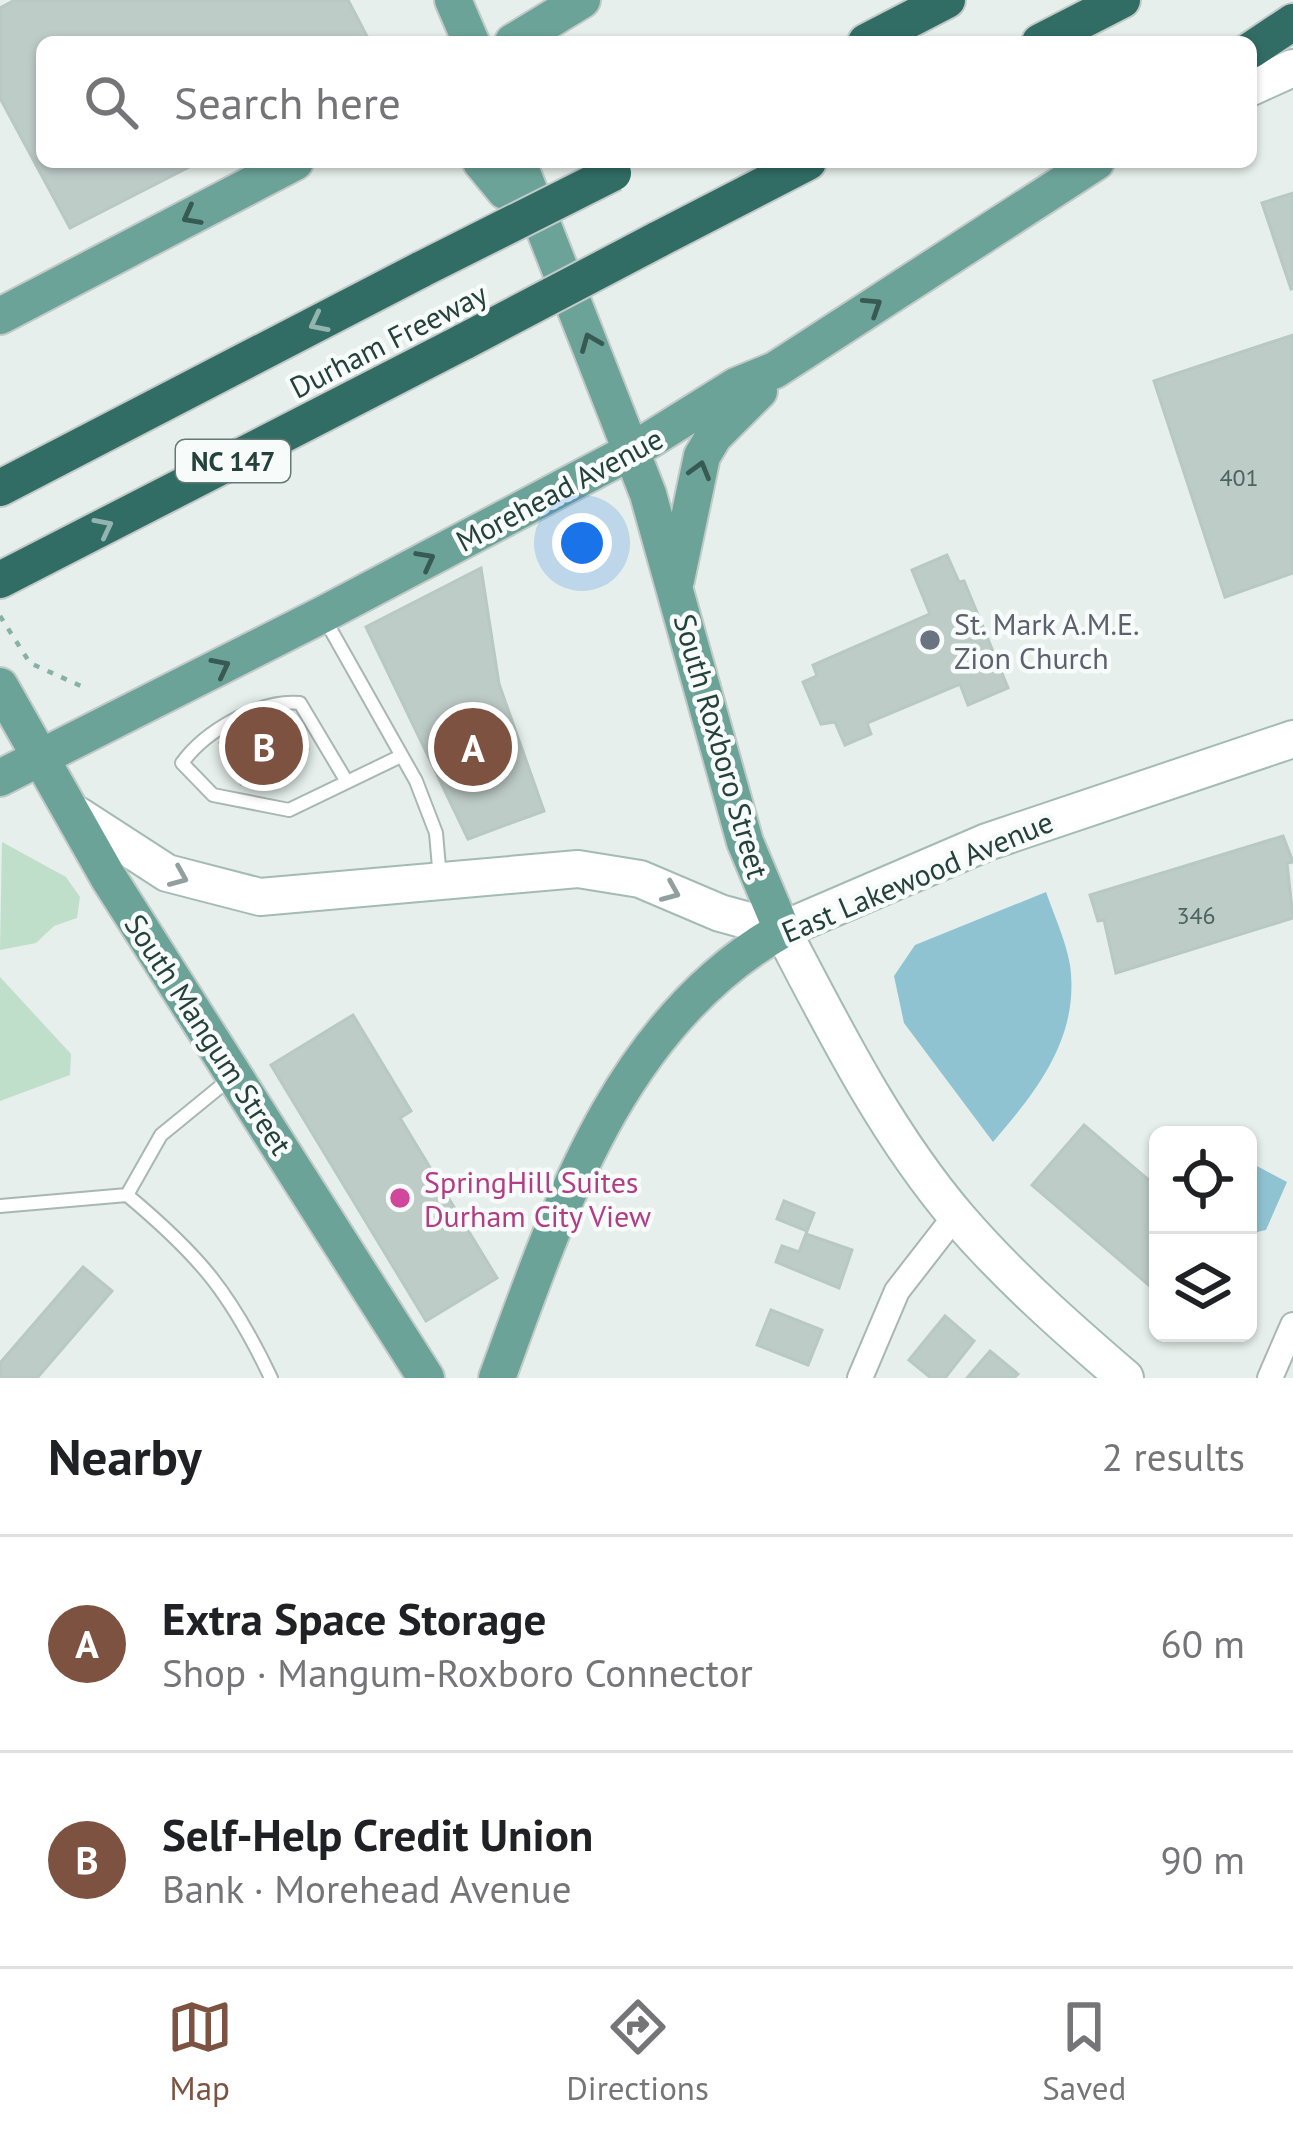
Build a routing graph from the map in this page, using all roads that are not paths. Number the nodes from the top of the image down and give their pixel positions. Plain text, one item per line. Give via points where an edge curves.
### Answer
1 (453, 0) edge
2 (582, 0) edge
3 (947, 0) edge
4 (1122, 0) edge
5 (1293, 22) edge
6 (468, 36) edge
7 (523, 36) edge
8 (878, 36) edge
9 (1052, 36) edge
10 (1257, 46) edge
11 (1293, 68) edge
12 (1257, 84) edge
13 (284, 168) edge
14 (486, 168) edge
15 (622, 168) edge
16 (796, 168) edge
17 (1087, 168) edge
18 (524, 179) edge
19 (0, 316) edge
20 (775, 370) junction
21 (632, 451) junction
22 (0, 488) edge
23 (0, 580) edge
24 (675, 584) junction
25 (322, 615) junction
26 (0, 686) edge
27 (1293, 739) edge
28 (41, 756) junction
29 (401, 756) junction
30 (0, 778) edge
31 (347, 782) junction
32 (79, 817) junction
33 (440, 883) junction
34 (782, 930) junction
35 (237, 1074) junction
36 (127, 1195) junction
37 (0, 1206) edge
38 (956, 1215) junction
39 (1293, 1325) edge
40 (272, 1378) edge
41 (426, 1378) edge
42 (497, 1378) edge
43 (860, 1378) edge
44 (1125, 1378) edge
45 (1270, 1378) edge

1 - 6 main road
2 - 7 main road
3 - 8 highway
4 - 9 highway
5 - 10 highway
11 - 12 main road
13 -> 19 main road
14 - 18 main road via 505,191
15 -> 22 highway, Durham Freeway / NC 147, bridge
23 -> 16 highway, Durham Freeway / NC 147, bridge
20 -> 17 main road, Morehead Avenue
21 -> 18 main road, South Roxboro Street
20 - 21 main road, Morehead Avenue
24 -> 20 main road via 702,456
21 - 24 main road, South Roxboro Street
25 -> 21 main road, Morehead Avenue
24 - 34 main road, South Roxboro Street via 745,842
28 -> 25 main road, Morehead Avenue
25 - 29 lane
26 - 28 main road, South Mangum Street
27 - 34 main road, East Lakewood Avenue via 988,842
28 - 30 main road, Morehead Avenue
28 - 32 main road, South Mangum Street
29 - 31 lane
29 - 33 lane via 436,833
31 - 31 lane via 290,810 213,794 182,763 196,743 277,701 299,703
32 -> 33 main road via 167,873 260,897
32 - 35 main road, South Mangum Street via 108,877
33 -> 34 main road via 557,869 611,872
34 - 38 main road, South Roxboro Street via 901,1140
34 - 42 main road, East Lakewood Avenue via 711,981 608,1111 558,1213
35 - 36 lane via 161,1135
35 - 41 main road, South Mangum Street
36 - 37 lane
36 - 40 lane via 212,1273
38 - 43 street via 897,1292
38 - 44 main road, South Roxboro Street
39 - 45 street

